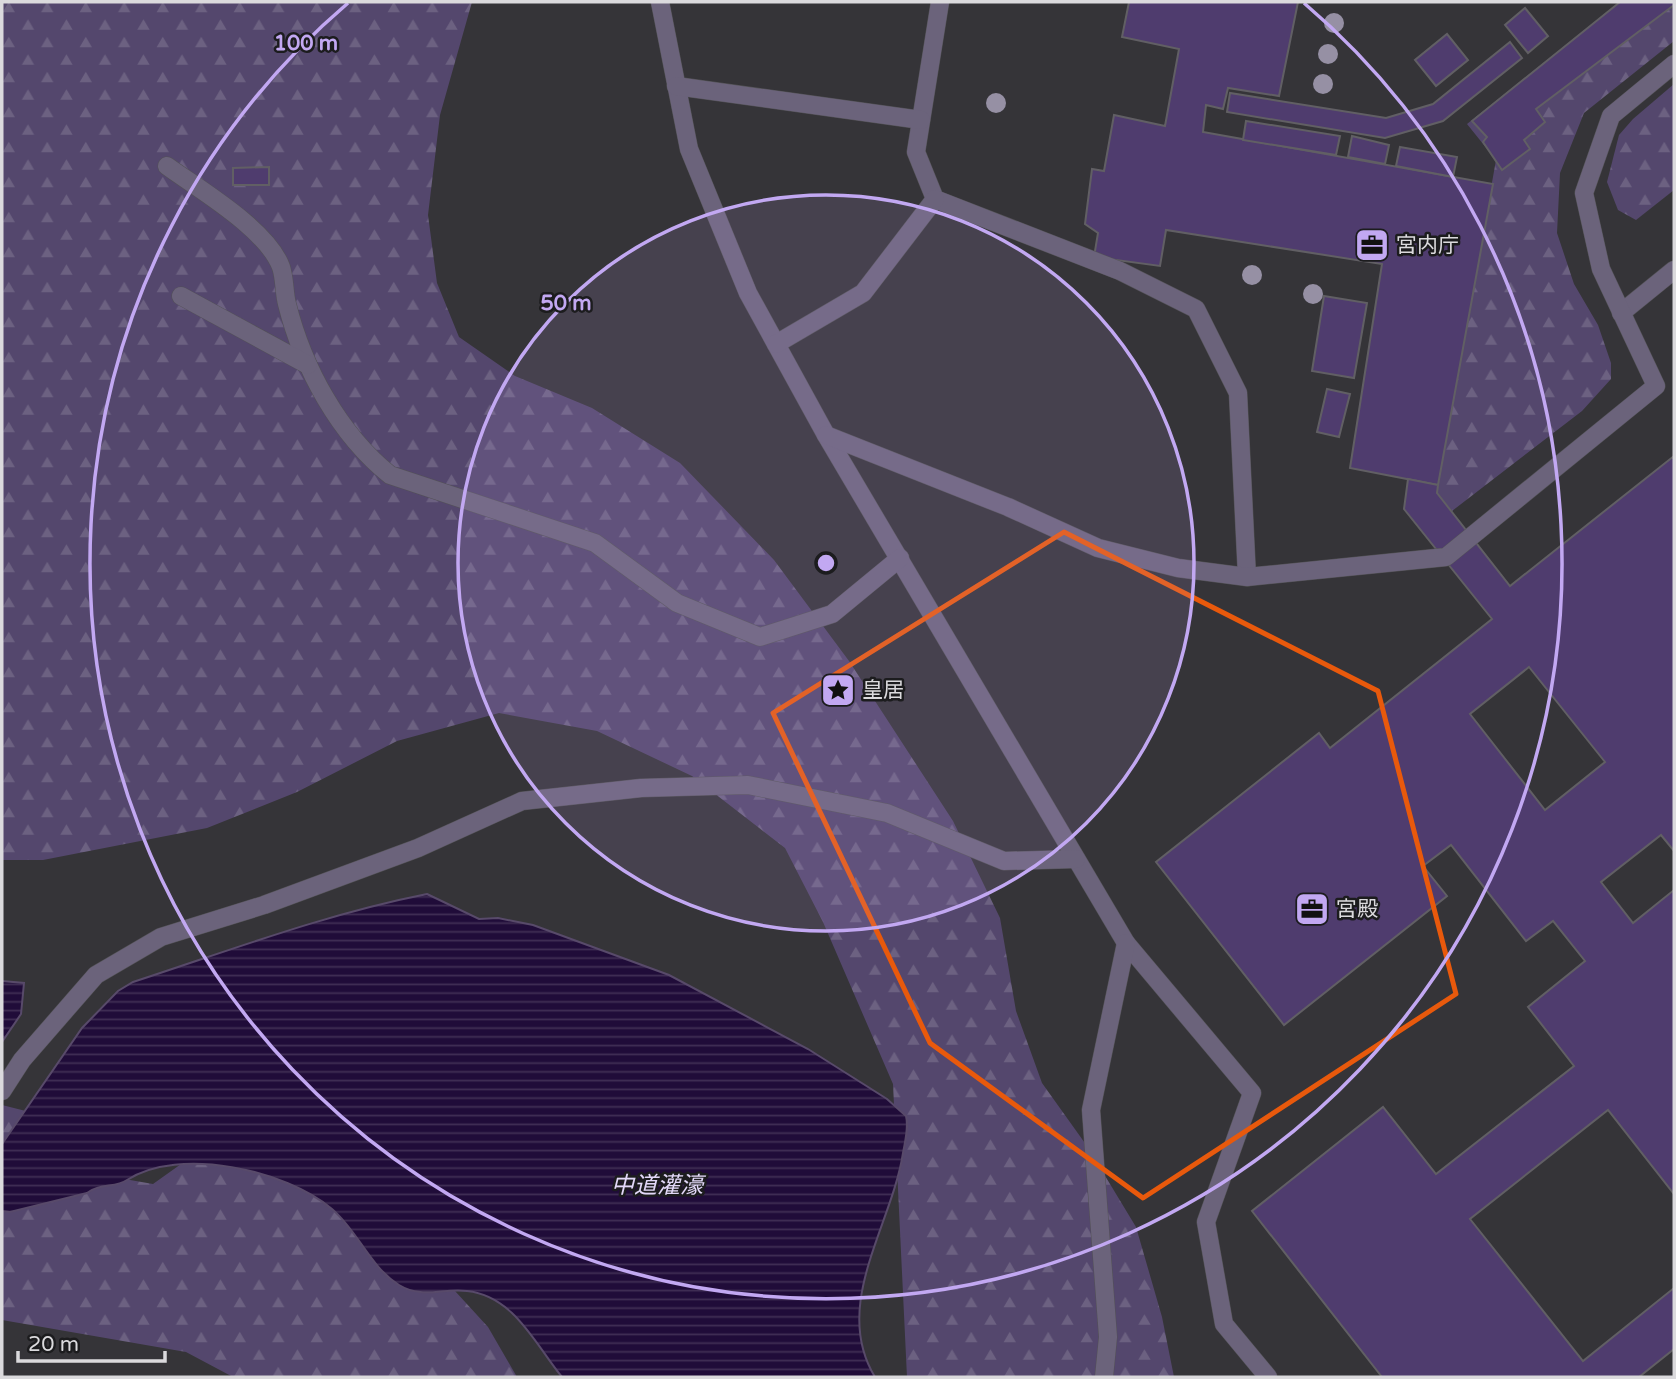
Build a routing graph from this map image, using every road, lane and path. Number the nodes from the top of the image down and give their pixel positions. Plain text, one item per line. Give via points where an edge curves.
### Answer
1 (660, 2) edge
2 (940, 2) edge
3 (1674, 64) edge
4 (676, 86) junction
5 (920, 120) junction
6 (167, 166) dead end
7 (935, 200) junction
8 (1674, 270) edge
9 (181, 296) dead end
10 (1621, 313) junction
11 (776, 344) junction
12 (308, 365) junction
13 (826, 435) junction
14 (900, 558) junction
15 (1247, 577) junction
16 (1076, 859) junction
17 (1126, 943) junction
18 (2, 1091) edge
19 (1104, 1377) edge
20 (1268, 1377) edge

1 - 4 lane
2 - 5 lane
3 - 10 lane via 1611,116 1584,193 1595,251
4 - 5 lane
4 - 11 lane via 688,149 748,293
5 - 7 lane via 916,152
6 - 12 lane via 254,229 281,267 287,304
7 - 11 lane via 863,293
7 - 15 lane via 1120,271 1196,309 1238,393
8 - 10 lane
9 - 12 lane
10 - 15 lane via 1657,386 1446,556
11 - 13 lane
12 - 14 lane via 364,454 390,475 595,543 677,603 760,637 832,614
13 - 14 lane
13 - 15 lane via 1098,548 1178,568
14 - 16 lane
16 - 17 lane
16 - 18 lane via 1004,861 887,813 748,785 640,788 523,801 418,848 161,937 96,975 22,1060
17 - 19 lane via 1091,1111 1108,1337
17 - 20 lane via 1252,1093 1206,1222 1224,1324

